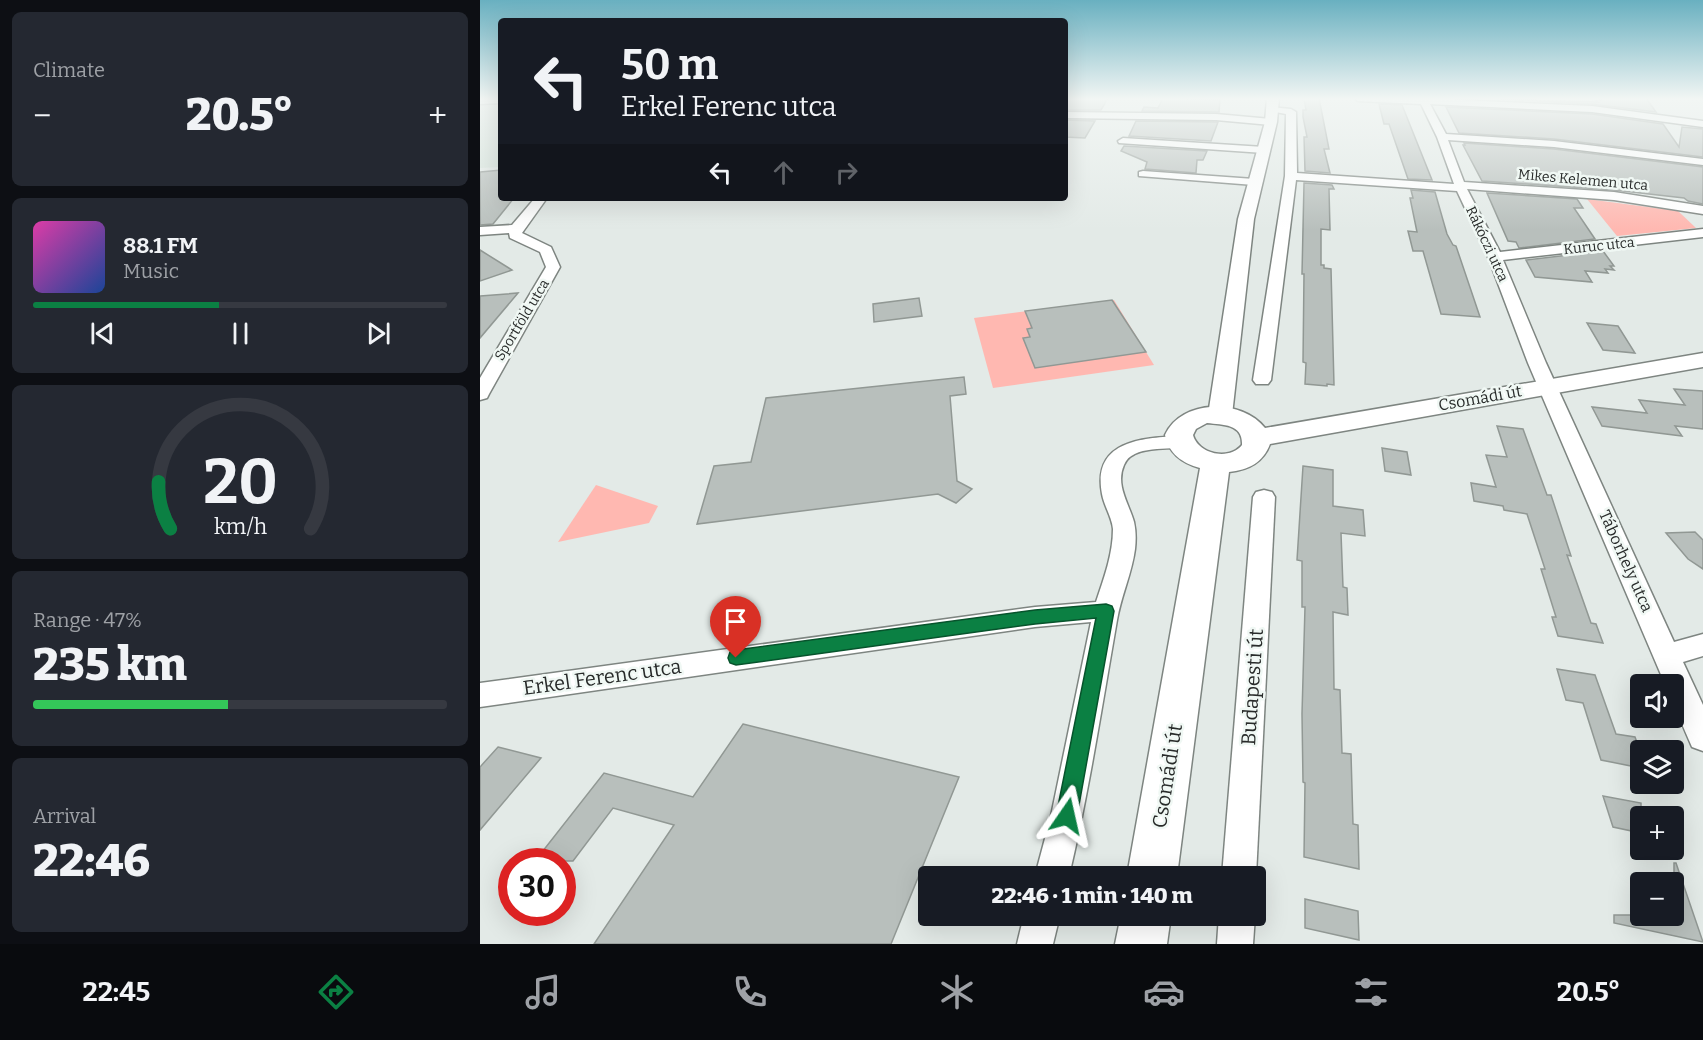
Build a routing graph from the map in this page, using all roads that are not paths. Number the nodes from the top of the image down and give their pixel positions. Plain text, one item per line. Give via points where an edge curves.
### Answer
1 (1139, 142) edge
2 (1265, 142) edge
3 (1291, 142) edge
4 (1444, 142) edge
5 (1523, 142) edge
6 (1263, 150) junction
7 (1703, 162) edge
8 (1143, 174) dead end
9 (1291, 176) junction
10 (1254, 182) junction
11 (1461, 186) junction
12 (539, 201) edge
13 (1703, 210) edge
14 (516, 229) junction
15 (480, 231) edge
16 (1703, 233) edge
17 (1495, 257) junction
18 (1703, 360) edge
19 (1262, 380) dead end
20 (482, 384) edge
21 (1547, 386) junction
22 (1220, 415) junction
23 (1258, 438) junction
24 (1180, 442) junction
25 (1216, 463) junction
26 (1264, 497) dead end
27 (1106, 611) junction
28 (1703, 645) edge
29 (1667, 655) junction
30 (480, 695) edge
31 (1703, 737) edge
32 (1054, 866) edge
33 (1153, 866) edge
34 (1240, 866) edge
35 (1039, 926) edge
36 (1144, 926) edge
37 (1236, 926) edge
38 (1035, 944) edge
39 (1142, 944) edge
40 (1235, 944) edge

1 - 6 street
2 - 6 street
3 - 9 street
4 - 11 street, Rákóczi utca
5 - 7 street
6 - 10 street
8 - 10 street
9 - 11 street, Mikes Kelemen utca
9 - 19 street
10 - 22 street
11 - 13 street, Mikes Kelemen utca via 1614,196
11 - 17 street, Rákóczi utca
12 - 14 street
14 - 15 street
14 - 20 street, Sportföld utca via 515,235 546,249 553,267
16 - 17 street, Kuruc utca
17 - 21 street, Rákóczi utca
18 - 21 main road, Csomádi út
21 - 23 main road, Csomádi út
21 - 29 street, Táborhely utca
22 - 23 main road via 1244,423
22 - 24 main road via 1188,422 1179,435
23 - 25 main road via 1258,445 1248,457
24 - 25 main road via 1194,456
24 - 27 street via 1129,449 1112,466 1110,478 1124,527 1124,548
25 - 33 main road, Csomádi út
26 - 34 street, Budapesti út
27 - 30 street, Erkel Ferenc utca via 1035,617
27 - 32 street
28 - 29 street
29 - 31 street, Táborhely utca
35 - 38 street
36 - 39 main road
37 - 40 street

